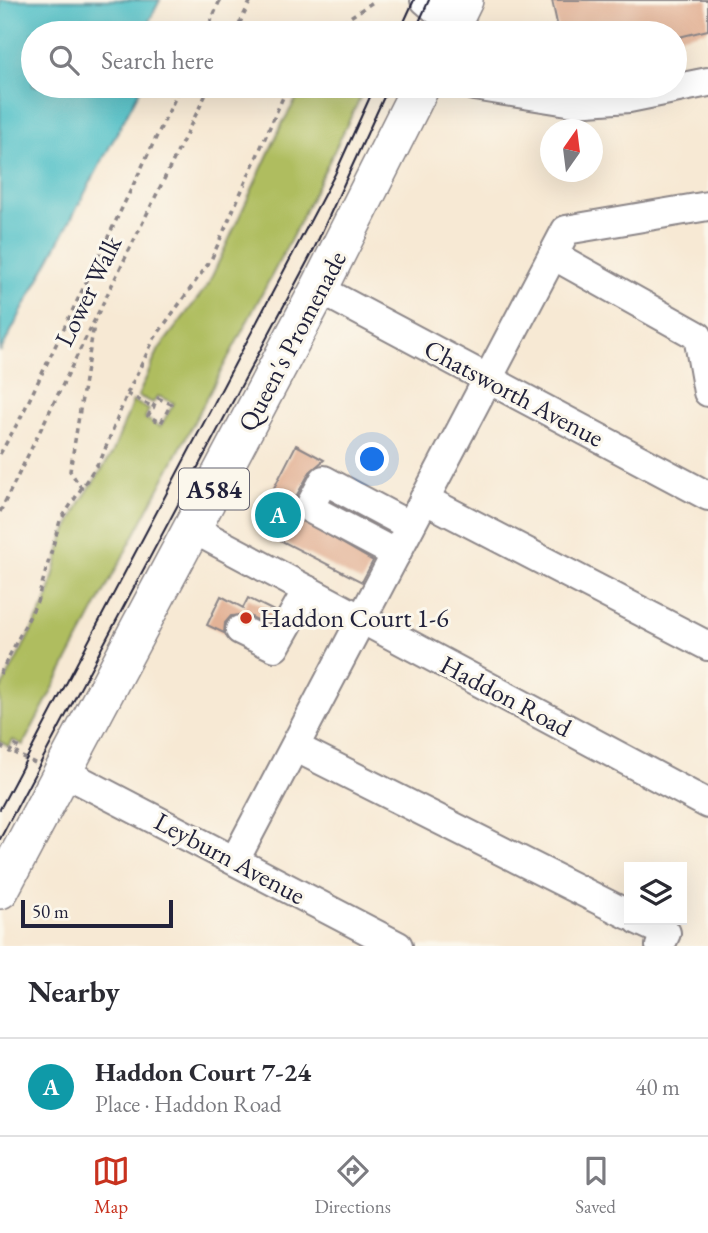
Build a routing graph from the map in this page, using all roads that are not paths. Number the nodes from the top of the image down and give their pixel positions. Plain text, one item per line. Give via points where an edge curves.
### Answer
1 (425, 0) edge
2 (455, 19) edge
3 (708, 82) edge
4 (687, 86) edge
5 (415, 98) edge
6 (555, 98) edge
7 (629, 98) edge
8 (708, 206) edge
9 (553, 255) junction
10 (319, 289) junction
11 (488, 379) junction
12 (708, 392) edge
13 (708, 496) edge
14 (424, 499) junction
15 (410, 526) junction
16 (193, 529) junction
17 (396, 554) junction
18 (307, 590) junction
19 (364, 620) junction
20 (240, 630) dead end
21 (708, 646) edge
22 (295, 747) junction
23 (62, 771) junction
24 (708, 804) edge
25 (235, 860) junction
26 (0, 890) edge
27 (624, 912) edge
28 (649, 925) edge
29 (398, 946) edge
30 (660, 946) edge

1 - 2 street
3 - 4 street
5 - 10 main road, Queen's Promenade / A584
6 - 7 street via 574,102
8 - 9 street via 566,230
9 - 11 street
9 - 12 street via 698,336
10 - 11 street, Chatsworth Avenue
10 - 16 main road, Queen's Promenade / A584
11 - 13 street, Chatsworth Avenue
11 - 14 street
14 - 15 street
14 - 21 street
15 - 17 street
15 - 17 street via 324,480 309,508
16 - 18 street, Haddon Road
16 - 23 main road, Queen's Promenade / A584
17 - 19 street
18 - 19 street, Haddon Road
18 - 20 street via 275,648
19 - 22 street
19 - 24 street, Haddon Road
22 - 25 street
22 - 27 street
23 - 25 street, Leyburn Avenue
23 - 26 main road, Queen's Promenade / A584
25 - 29 street, Leyburn Avenue
28 - 30 street via 666,933

